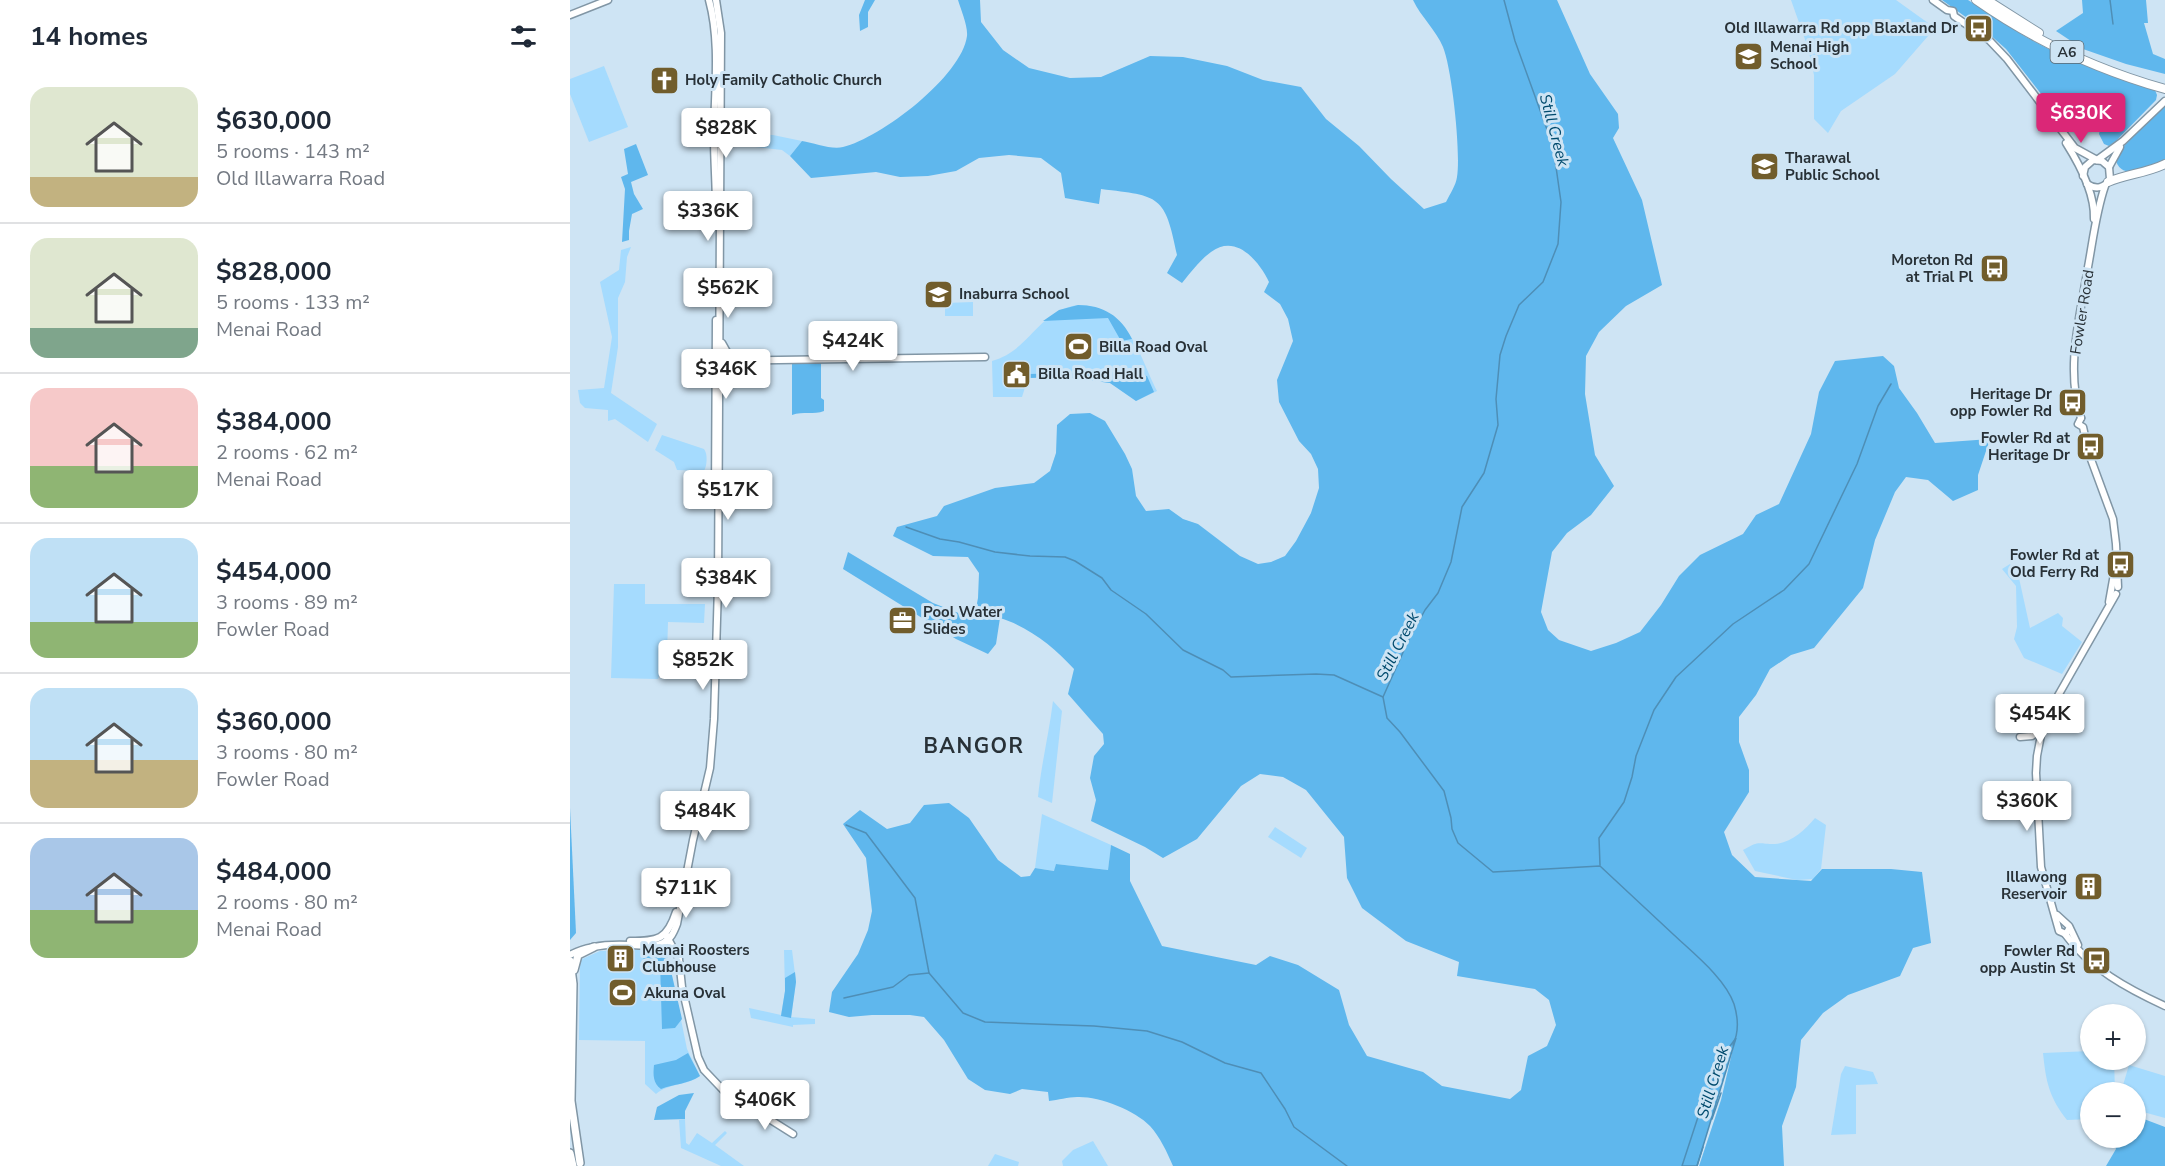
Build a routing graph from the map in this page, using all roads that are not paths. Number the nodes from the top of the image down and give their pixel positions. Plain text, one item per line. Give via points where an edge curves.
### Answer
1 (608, 0) edge
2 (709, 0) edge
3 (716, 0) edge
4 (1933, 0) edge
5 (1976, 0) edge
6 (1987, 0) edge
7 (570, 15) edge
8 (2165, 84) edge
9 (2165, 89) edge
10 (2165, 96) edge
11 (2165, 102) edge
12 (2042, 105) junction
13 (2155, 108) junction
14 (717, 132) junction
15 (2123, 141) junction
16 (2097, 160) junction
17 (2165, 164) edge
18 (2109, 167) junction
19 (2083, 177) junction
20 (2087, 184) junction
21 (2106, 184) junction
22 (2092, 242) junction
23 (720, 327) junction
24 (716, 344) junction
25 (986, 357) dead end
26 (751, 360) junction
27 (720, 361) junction
28 (717, 378) junction
29 (2044, 725) junction
30 (2019, 737) dead end
31 (666, 938) junction
32 (594, 947) junction
33 (570, 953) edge
34 (570, 962) edge
35 (573, 984) junction
36 (2165, 1006) edge
37 (570, 1122) edge
38 (793, 1134) dead end
39 (570, 1153) edge
40 (575, 1165) edge

1 - 7 street
2 - 14 street via 716,57
3 - 14 street via 721,33
4 - 12 street via 1948,11 1948,17 1954,16 1995,45
5 - 9 highway, A6 via 2019,28 2073,55
6 - 8 highway, A6 via 2073,50
10 - 13 street
11 - 13 street
12 - 16 street via 2075,148
12 - 19 street via 2070,148
13 - 15 street
14 - 23 street
14 - 24 street
15 - 16 street
15 - 18 street
16 - 18 street
16 - 19 street via 2087,164
17 - 21 highway
18 - 21 street via 2111,175
19 - 20 street
20 - 21 street via 2096,188
20 - 22 street, Fowler Road via 2094,203
21 - 22 street, Fowler Road
22 - 29 street, Fowler Road via 2075,347 2076,393 2081,418 2086,421 2083,427 2089,454 2113,519 2116,565 2106,611
23 - 26 street via 722,346 727,352
23 - 27 street
24 - 27 street
24 - 28 street
25 - 26 street
26 - 27 street
26 - 28 street via 729,366
27 - 28 street
28 - 31 street via 710,768 677,924
29 - 30 street via 2034,735
29 - 36 street via 2036,763 2039,848 2055,912 2081,950 2115,980
31 - 32 street via 649,946
31 - 33 street via 594,943
31 - 38 street via 678,955 698,1057 708,1075 723,1090
32 - 33 street
32 - 35 main road via 577,957
34 - 35 main road
35 - 40 main road via 571,1101
37 - 40 main road
39 - 40 main road

